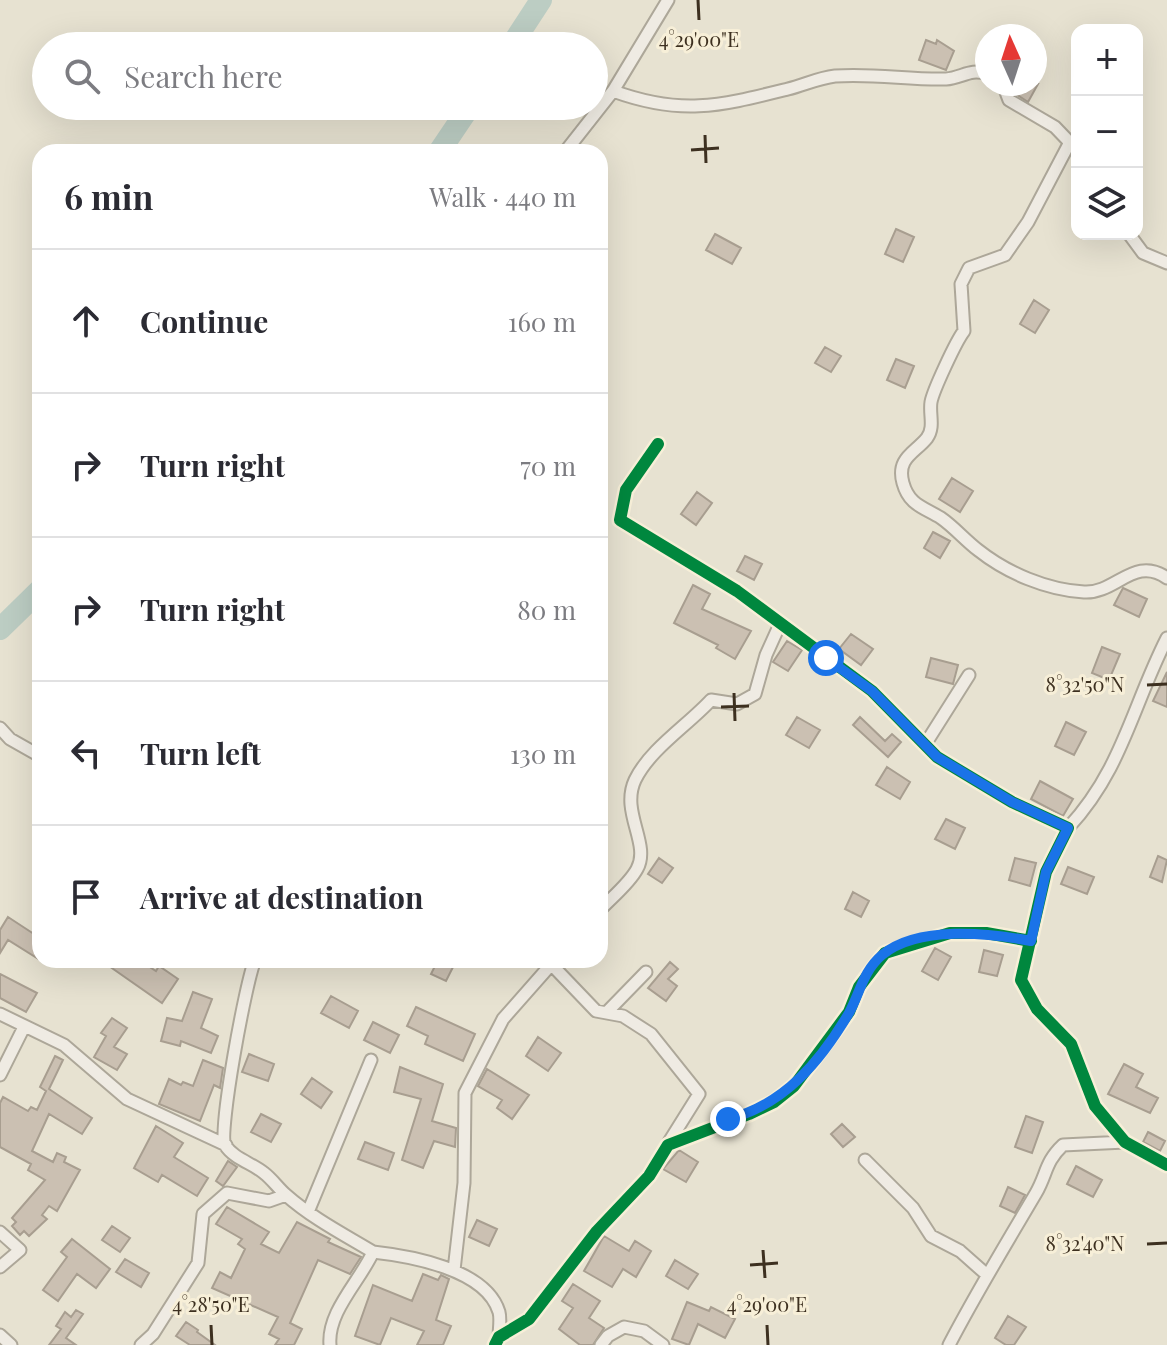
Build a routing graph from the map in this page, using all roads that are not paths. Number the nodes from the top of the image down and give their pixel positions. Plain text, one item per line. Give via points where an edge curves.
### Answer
1 (668, 0) edge
2 (975, 70) edge
3 (613, 91) junction
4 (1008, 96) edge
5 (608, 97) edge
6 (590, 120) edge
7 (571, 144) edge
8 (1071, 144) edge
9 (1071, 149) edge
10 (1133, 240) edge
11 (1167, 263) edge
12 (658, 444) dead end
13 (1167, 578) edge
14 (780, 624) junction
15 (1167, 638) edge
16 (969, 675) dead end
17 (0, 728) edge
18 (926, 743) junction
19 (32, 751) edge
20 (1068, 828) junction
21 (608, 901) edge
22 (1031, 941) junction
23 (252, 968) edge
24 (548, 968) edge
25 (558, 968) edge
26 (646, 972) dead end
27 (608, 1011) junction
28 (0, 1014) edge
29 (24, 1027) junction
30 (371, 1060) dead end
31 (0, 1075) edge
32 (1125, 1142) junction
33 (226, 1145) junction
34 (668, 1145) junction
35 (865, 1160) dead end
36 (1167, 1165) edge
37 (286, 1195) junction
38 (308, 1212) junction
39 (0, 1232) edge
40 (373, 1252) junction
41 (0, 1267) edge
42 (454, 1270) junction
43 (986, 1274) junction
44 (0, 1335) edge
45 (497, 1341) edge
46 (11, 1345) edge
47 (141, 1345) edge
48 (330, 1345) edge
49 (601, 1345) edge
50 (663, 1345) edge
51 (949, 1345) edge

1 - 3 street
2 - 3 street via 949,79 835,76 721,105 682,108
3 - 5 street
4 - 8 street
6 - 7 street
9 - 13 street via 1005,255 969,268 961,284 964,331 951,349 931,401 927,438 908,453 901,480 920,509 939,517 980,552 1037,583 1104,592 1141,569
10 - 11 street via 1143,253
12 - 14 street via 626,490 620,520 697,565
14 - 18 street via 872,691
14 - 21 street via 755,694 737,704 711,700 645,764 634,782 629,808 642,852 638,869
15 - 20 street via 1116,761 1095,799
16 - 18 street
17 - 19 street
18 - 20 street via 937,757 999,795
20 - 22 street via 1046,872
22 - 32 street via 1021,980 1037,1009 1071,1044 1095,1106
22 - 34 street via 950,933 885,953 794,1086 749,1114
23 - 33 street via 221,1134
24 - 42 street via 503,1019 465,1093 464,1183
25 - 27 street via 596,1011
26 - 27 street
27 - 34 street via 651,1034 699,1094
28 - 29 street
29 - 31 street
29 - 33 street via 64,1045 127,1099
30 - 38 street
32 - 36 street
32 - 43 street via 1063,1145 1048,1160 1039,1189
33 - 37 street
34 - 45 street via 649,1176 597,1231 529,1319
35 - 43 street via 913,1208 931,1236 960,1251
37 - 38 street
37 - 47 street via 269,1201 227,1193 203,1214 198,1263
38 - 40 street
39 - 41 street via 20,1250
40 - 42 street
40 - 48 street via 335,1318
42 - 45 street via 481,1287 499,1311
43 - 51 street
44 - 46 street
49 - 50 street via 624,1327 644,1331

